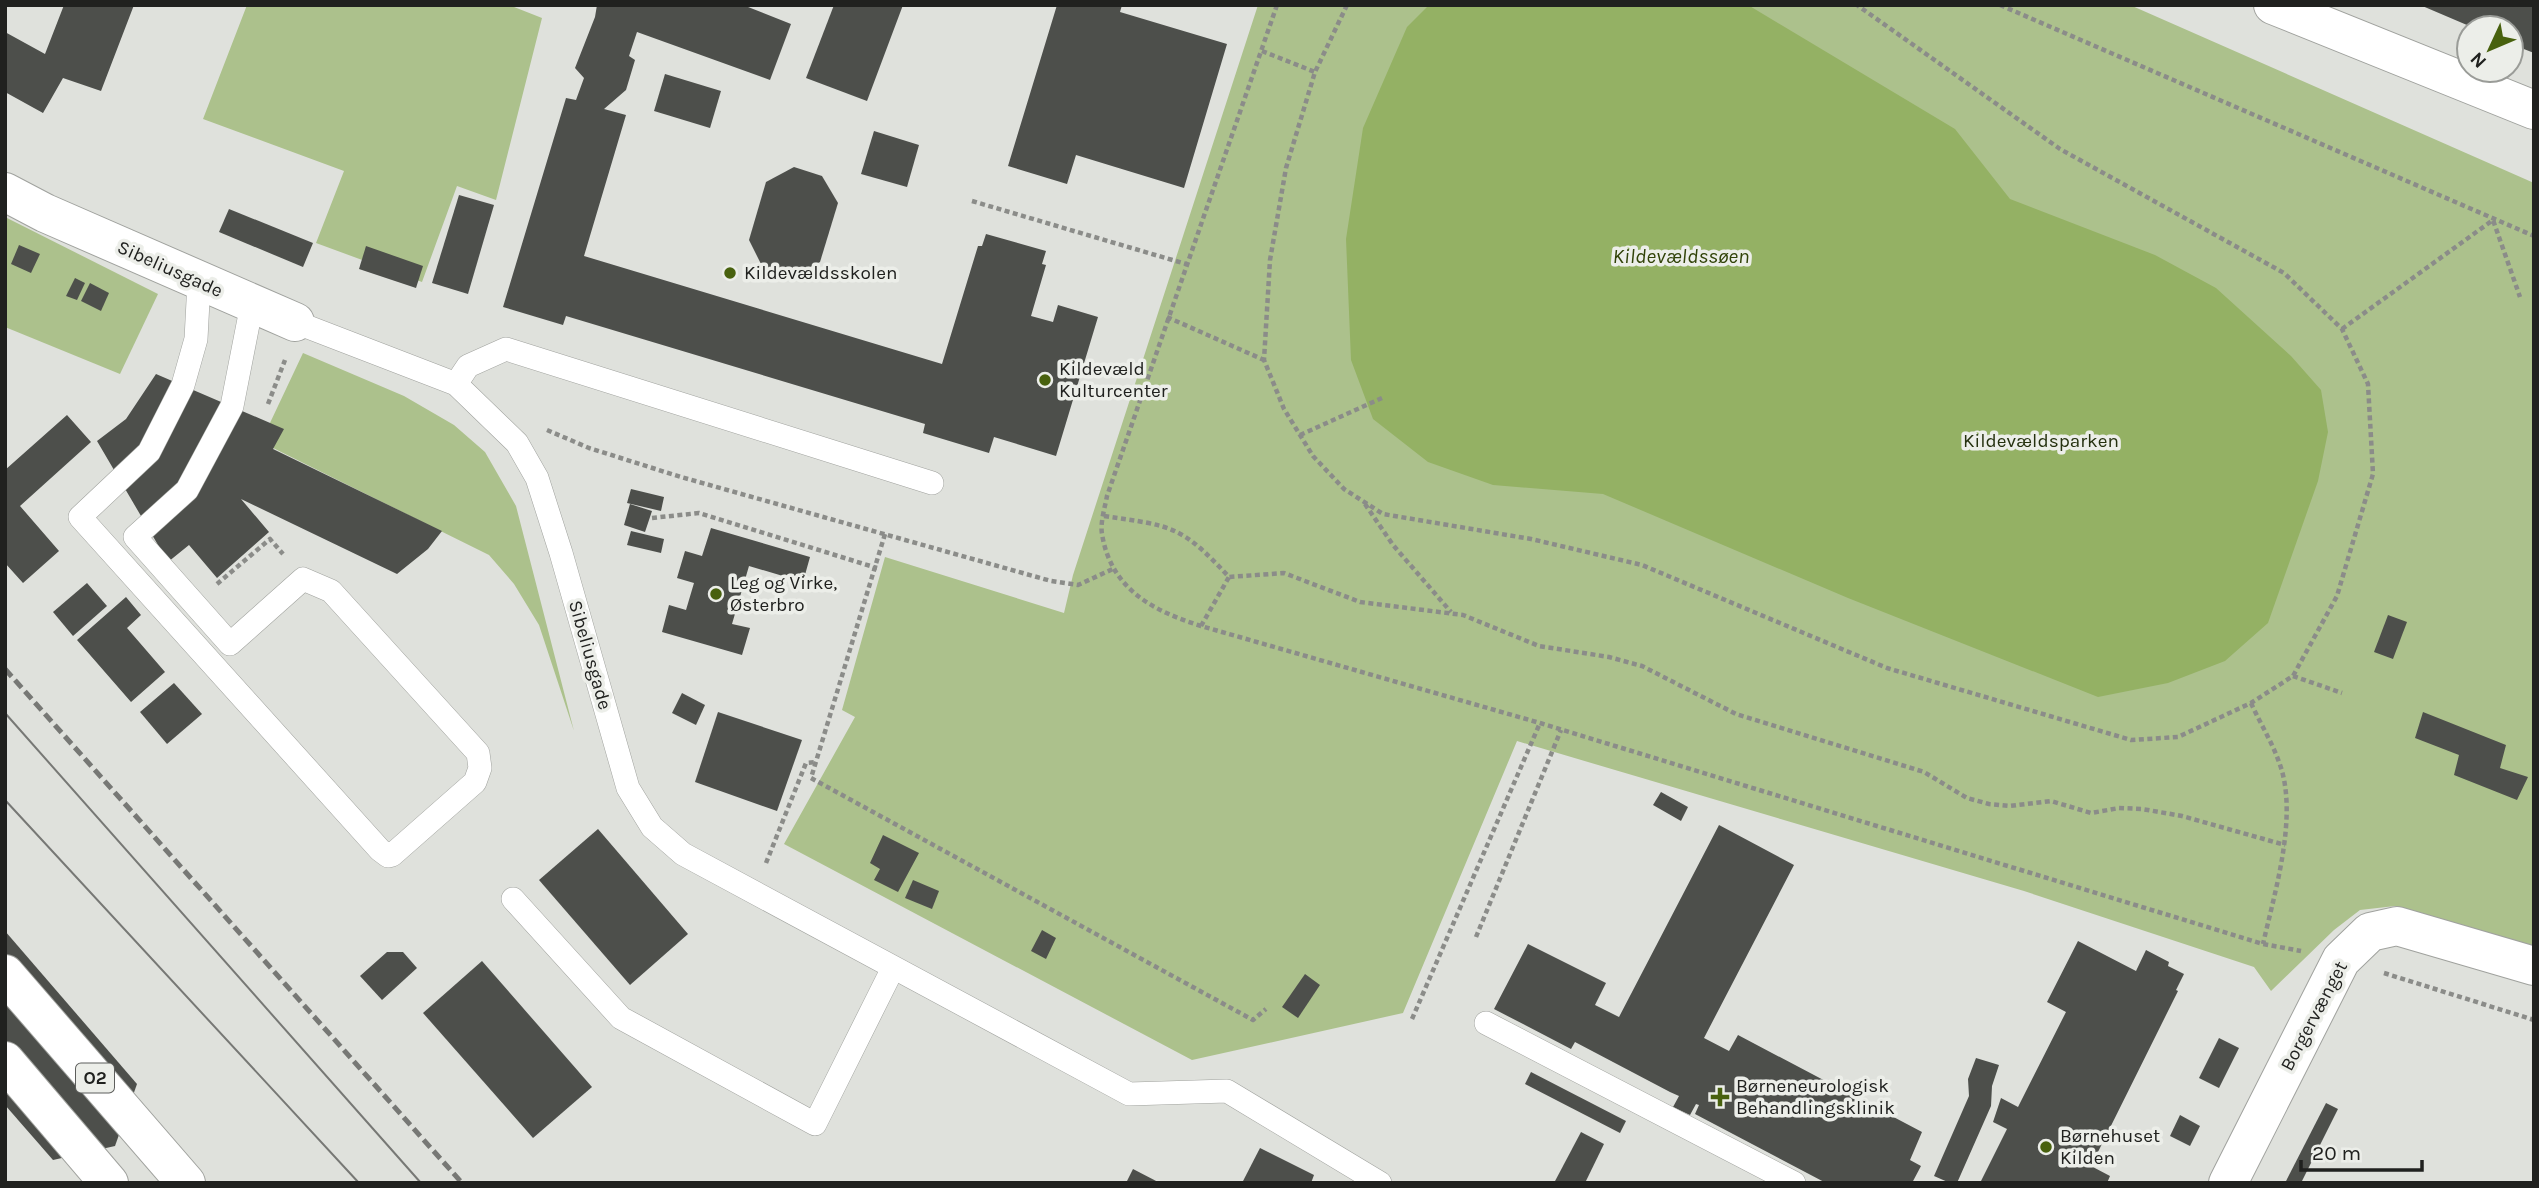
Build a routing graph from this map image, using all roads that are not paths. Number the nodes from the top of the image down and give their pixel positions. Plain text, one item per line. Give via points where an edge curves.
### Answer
1 (2273, 5) edge
2 (2312, 13) edge
3 (2534, 110) edge
4 (5, 192) edge
5 (199, 282) junction
6 (252, 304) junction
7 (295, 322) joint
8 (456, 384) junction
9 (932, 483) dead end
10 (230, 644) junction
11 (224, 677) junction
12 (513, 899) dead end
13 (2534, 966) edge
14 (892, 968) junction
15 (5, 974) edge
16 (1486, 1023) dead end
17 (5, 1062) edge
18 (109, 1183) edge
19 (186, 1183) edge
20 (1380, 1183) edge
21 (1794, 1183) edge
22 (2228, 1183) edge

1 - 2 main road
2 - 3 main road
4 - 5 main road, Sibeliusgade
5 - 6 main road, Sibeliusgade
5 - 11 lane via 196,339 183,385 149,452 80,517
6 - 7 main road, Sibeliusgade
6 - 10 lane via 232,406 187,490 135,537
7 - 8 lane, Sibeliusgade
8 - 9 lane via 468,366 506,349
8 - 14 lane, Sibeliusgade via 517,443 537,478 628,788 652,827 683,854
10 - 11 lane
10 - 11 lane via 303,579 331,591 478,753 480,768 475,782 388,856
12 - 14 lane via 621,1018 815,1124
13 - 22 main road, Borgervænget via 2397,926 2370,932 2340,960
14 - 20 lane, Sibeliusgade via 1129,1094 1227,1091
15 - 19 main road, O2
16 - 21 lane
17 - 18 main road

